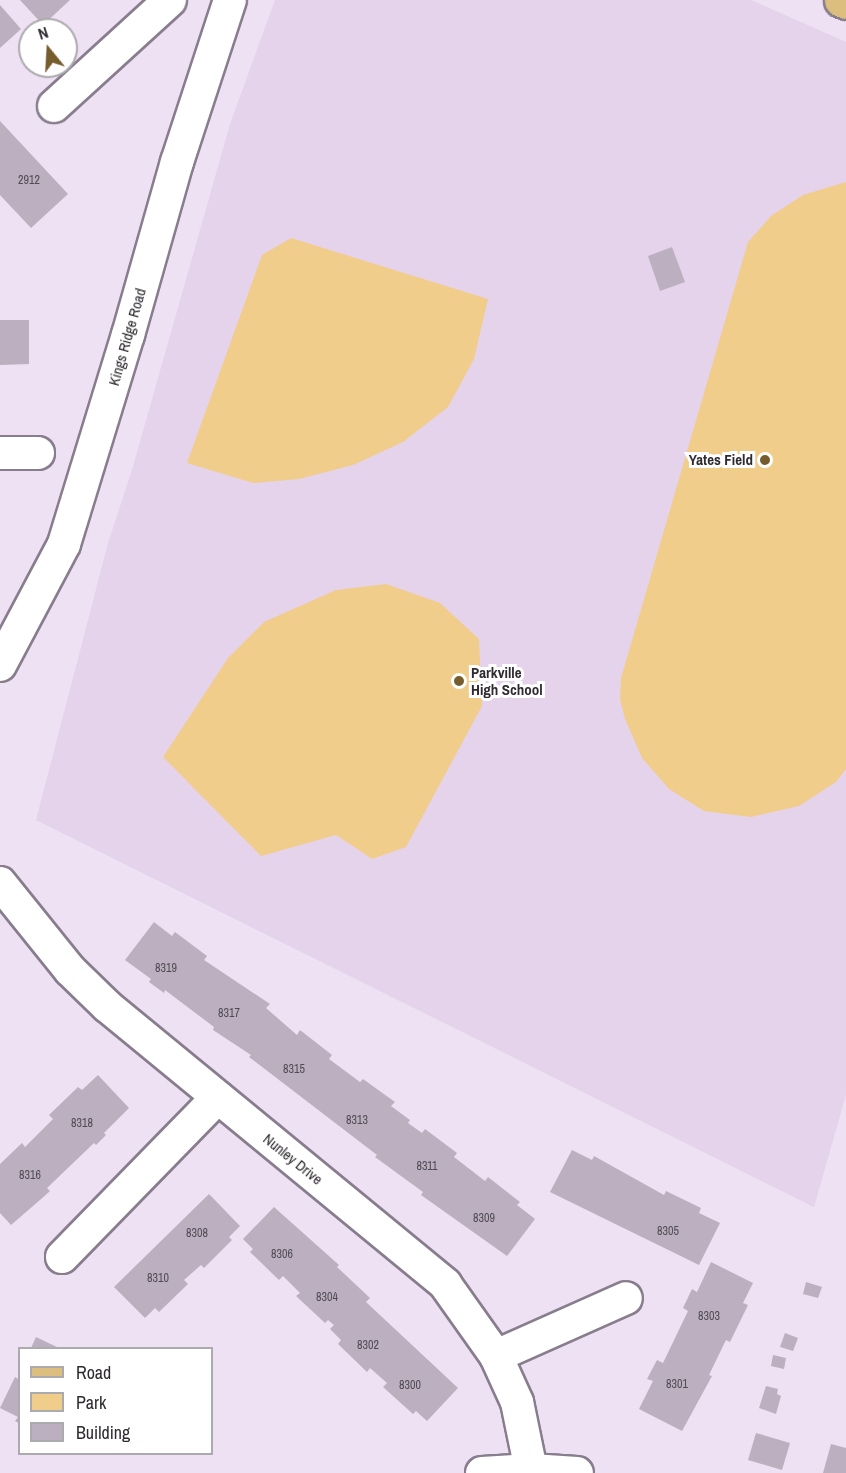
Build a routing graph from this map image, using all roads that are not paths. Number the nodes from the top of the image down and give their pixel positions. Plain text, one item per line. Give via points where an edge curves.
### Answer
1 (170, 0) edge
2 (230, 0) edge
3 (841, 0) edge
4 (846, 2) edge
5 (54, 106) dead end
6 (0, 453) edge
7 (38, 453) dead end
8 (0, 665) edge
9 (0, 883) edge
10 (218, 1097) junction
11 (62, 1257) dead end
12 (626, 1298) dead end
13 (496, 1356) junction
14 (531, 1470) junction
15 (482, 1473) edge
16 (577, 1473) edge

1 - 5 street
2 - 8 street, Kings Ridge Road via 177,162 129,335 64,544
3 - 4 main road
6 - 7 street
9 - 10 street, Nunley Drive via 55,953 107,1006
10 - 11 street
10 - 13 street, Nunley Drive via 445,1284
12 - 13 street
13 - 14 street, Nunley Drive via 517,1402
14 - 15 street
14 - 16 street

